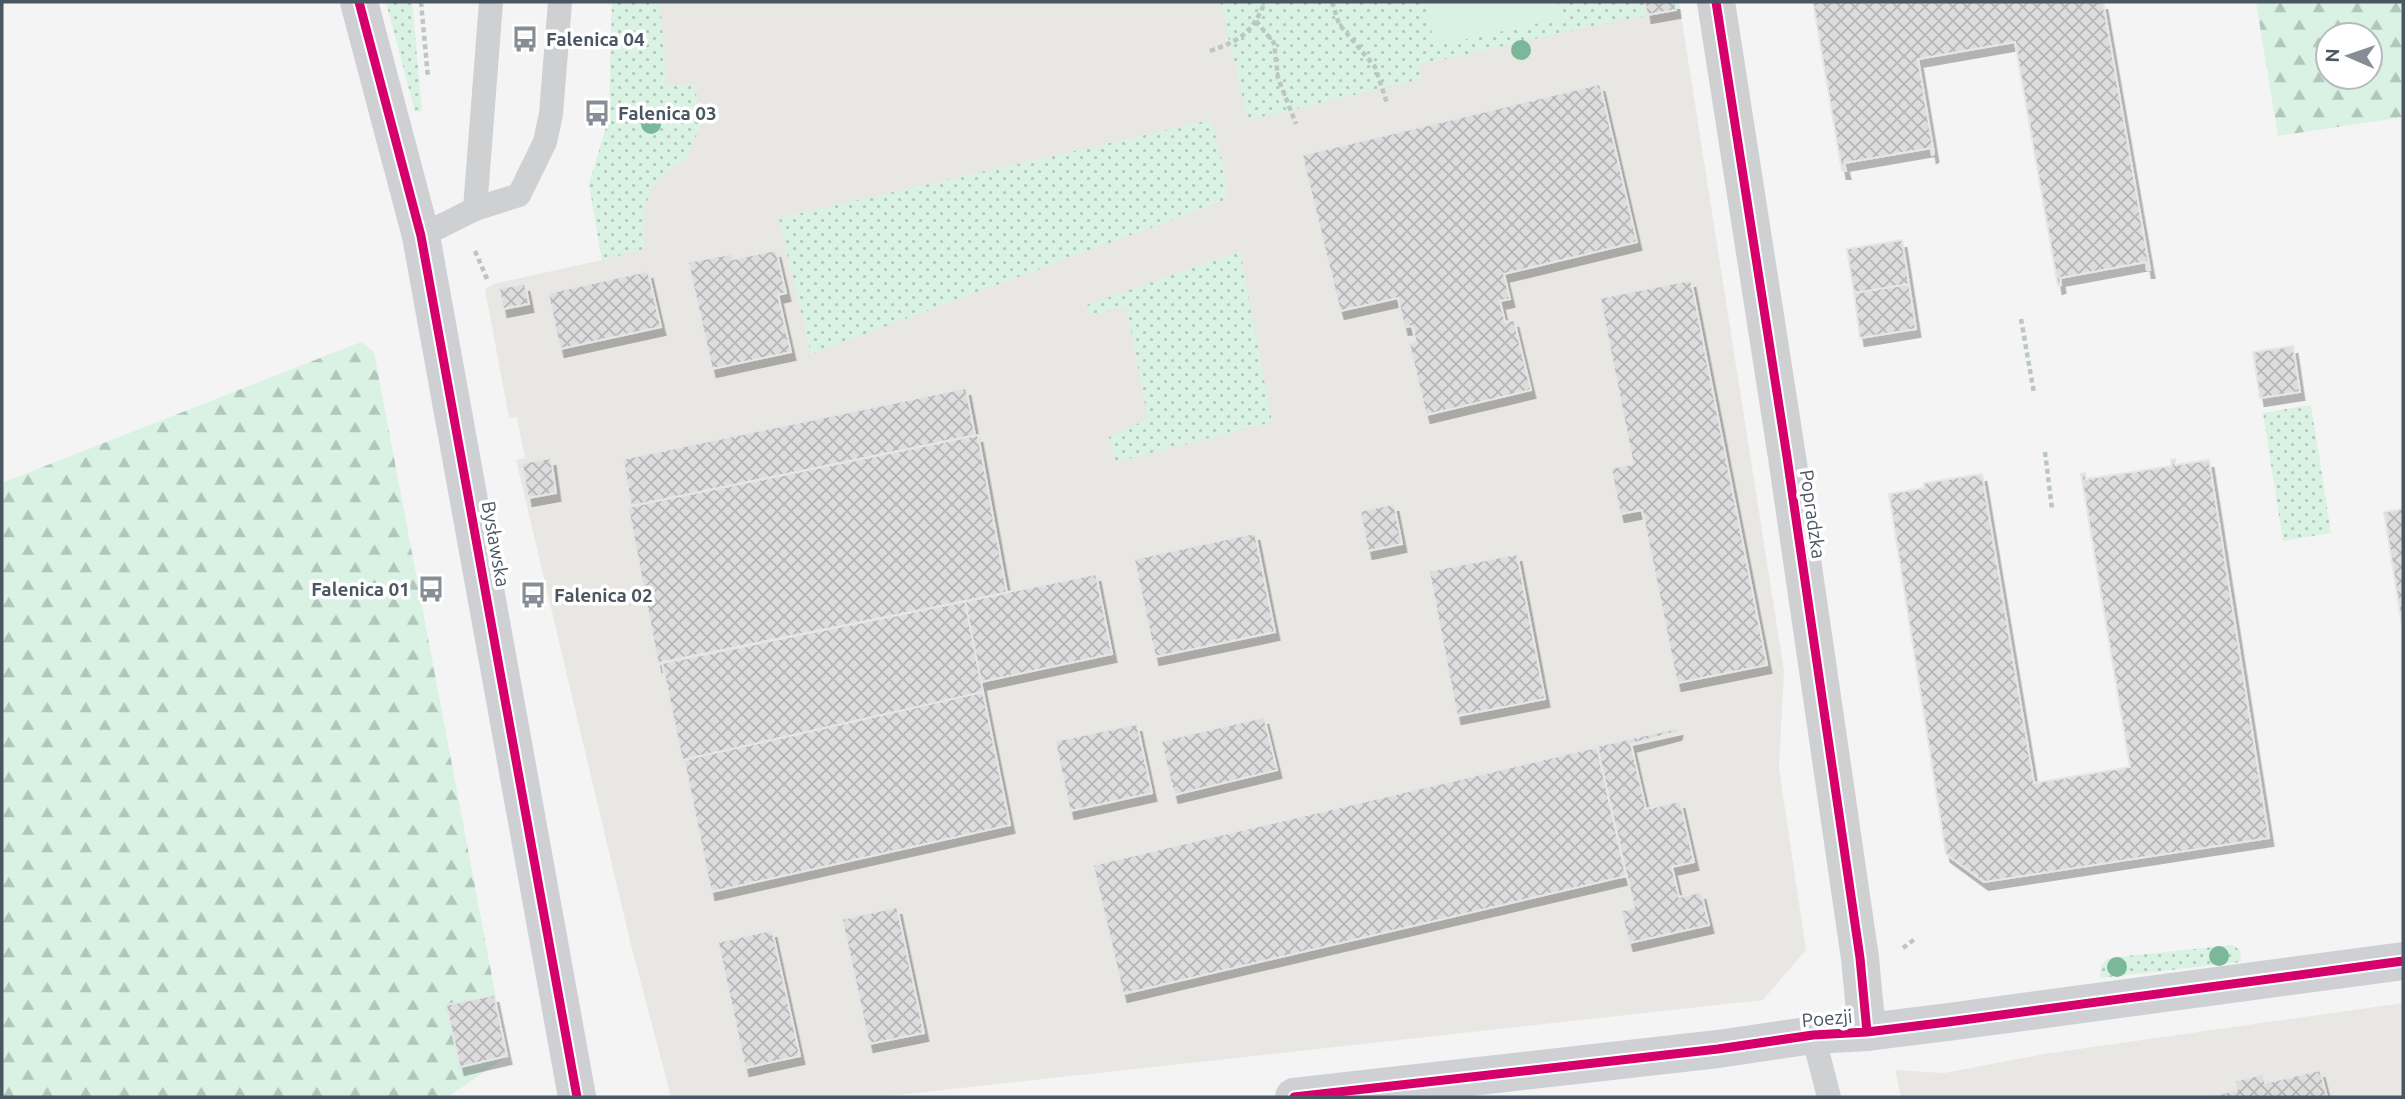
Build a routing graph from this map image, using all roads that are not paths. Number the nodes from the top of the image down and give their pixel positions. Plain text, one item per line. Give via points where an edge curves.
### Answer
1 (359, 2) edge
2 (491, 2) edge
3 (560, 2) edge
4 (1716, 2) edge
5 (475, 209) junction
6 (421, 236) junction
7 (2403, 961) edge
8 (1867, 1032) junction
9 (1813, 1035) junction
10 (577, 1097) edge
11 (1294, 1097) edge
12 (1829, 1097) edge

1 - 6 street, Bysławska
2 - 5 lane
3 - 5 lane via 545,142 519,195
4 - 8 street, Popradzka via 1787,457
5 - 6 lane
6 - 10 street, Bysławska
7 - 8 street, Poezji
8 - 9 street, Poezji
9 - 11 street, Poezji
9 - 12 lane

